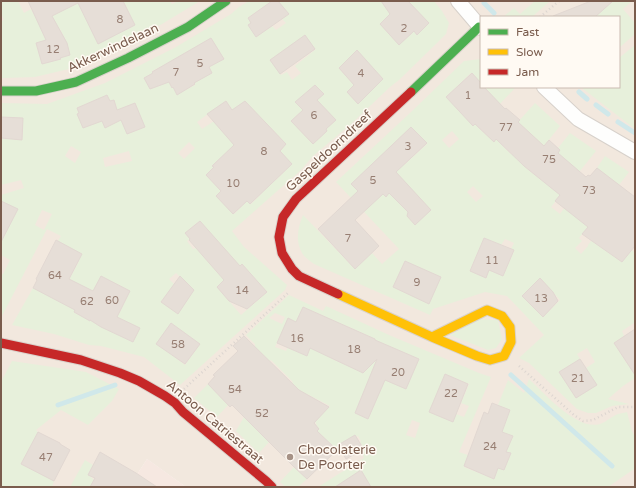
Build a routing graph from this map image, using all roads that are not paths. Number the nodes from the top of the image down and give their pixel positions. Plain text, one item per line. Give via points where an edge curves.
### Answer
1 (226, 1) edge
2 (458, 1) edge
3 (480, 27) edge
4 (545, 88) edge
5 (1, 91) edge
6 (635, 152) edge
7 (432, 337) junction
8 (1, 343) edge
9 (272, 487) edge

1 - 5 street, Akkerwindelaan via 188,27 76,82 36,91
2 - 3 street
3 - 7 street, Gaspeldoorndreef via 296,199 284,217 279,238 282,253 299,276
4 - 6 street via 578,119
7 - 7 street, Gaspeldoorndreef via 490,360 504,356 511,342 510,326 502,316 487,310
8 - 9 street, Antoon Catriestraat via 108,368 148,385 172,400

